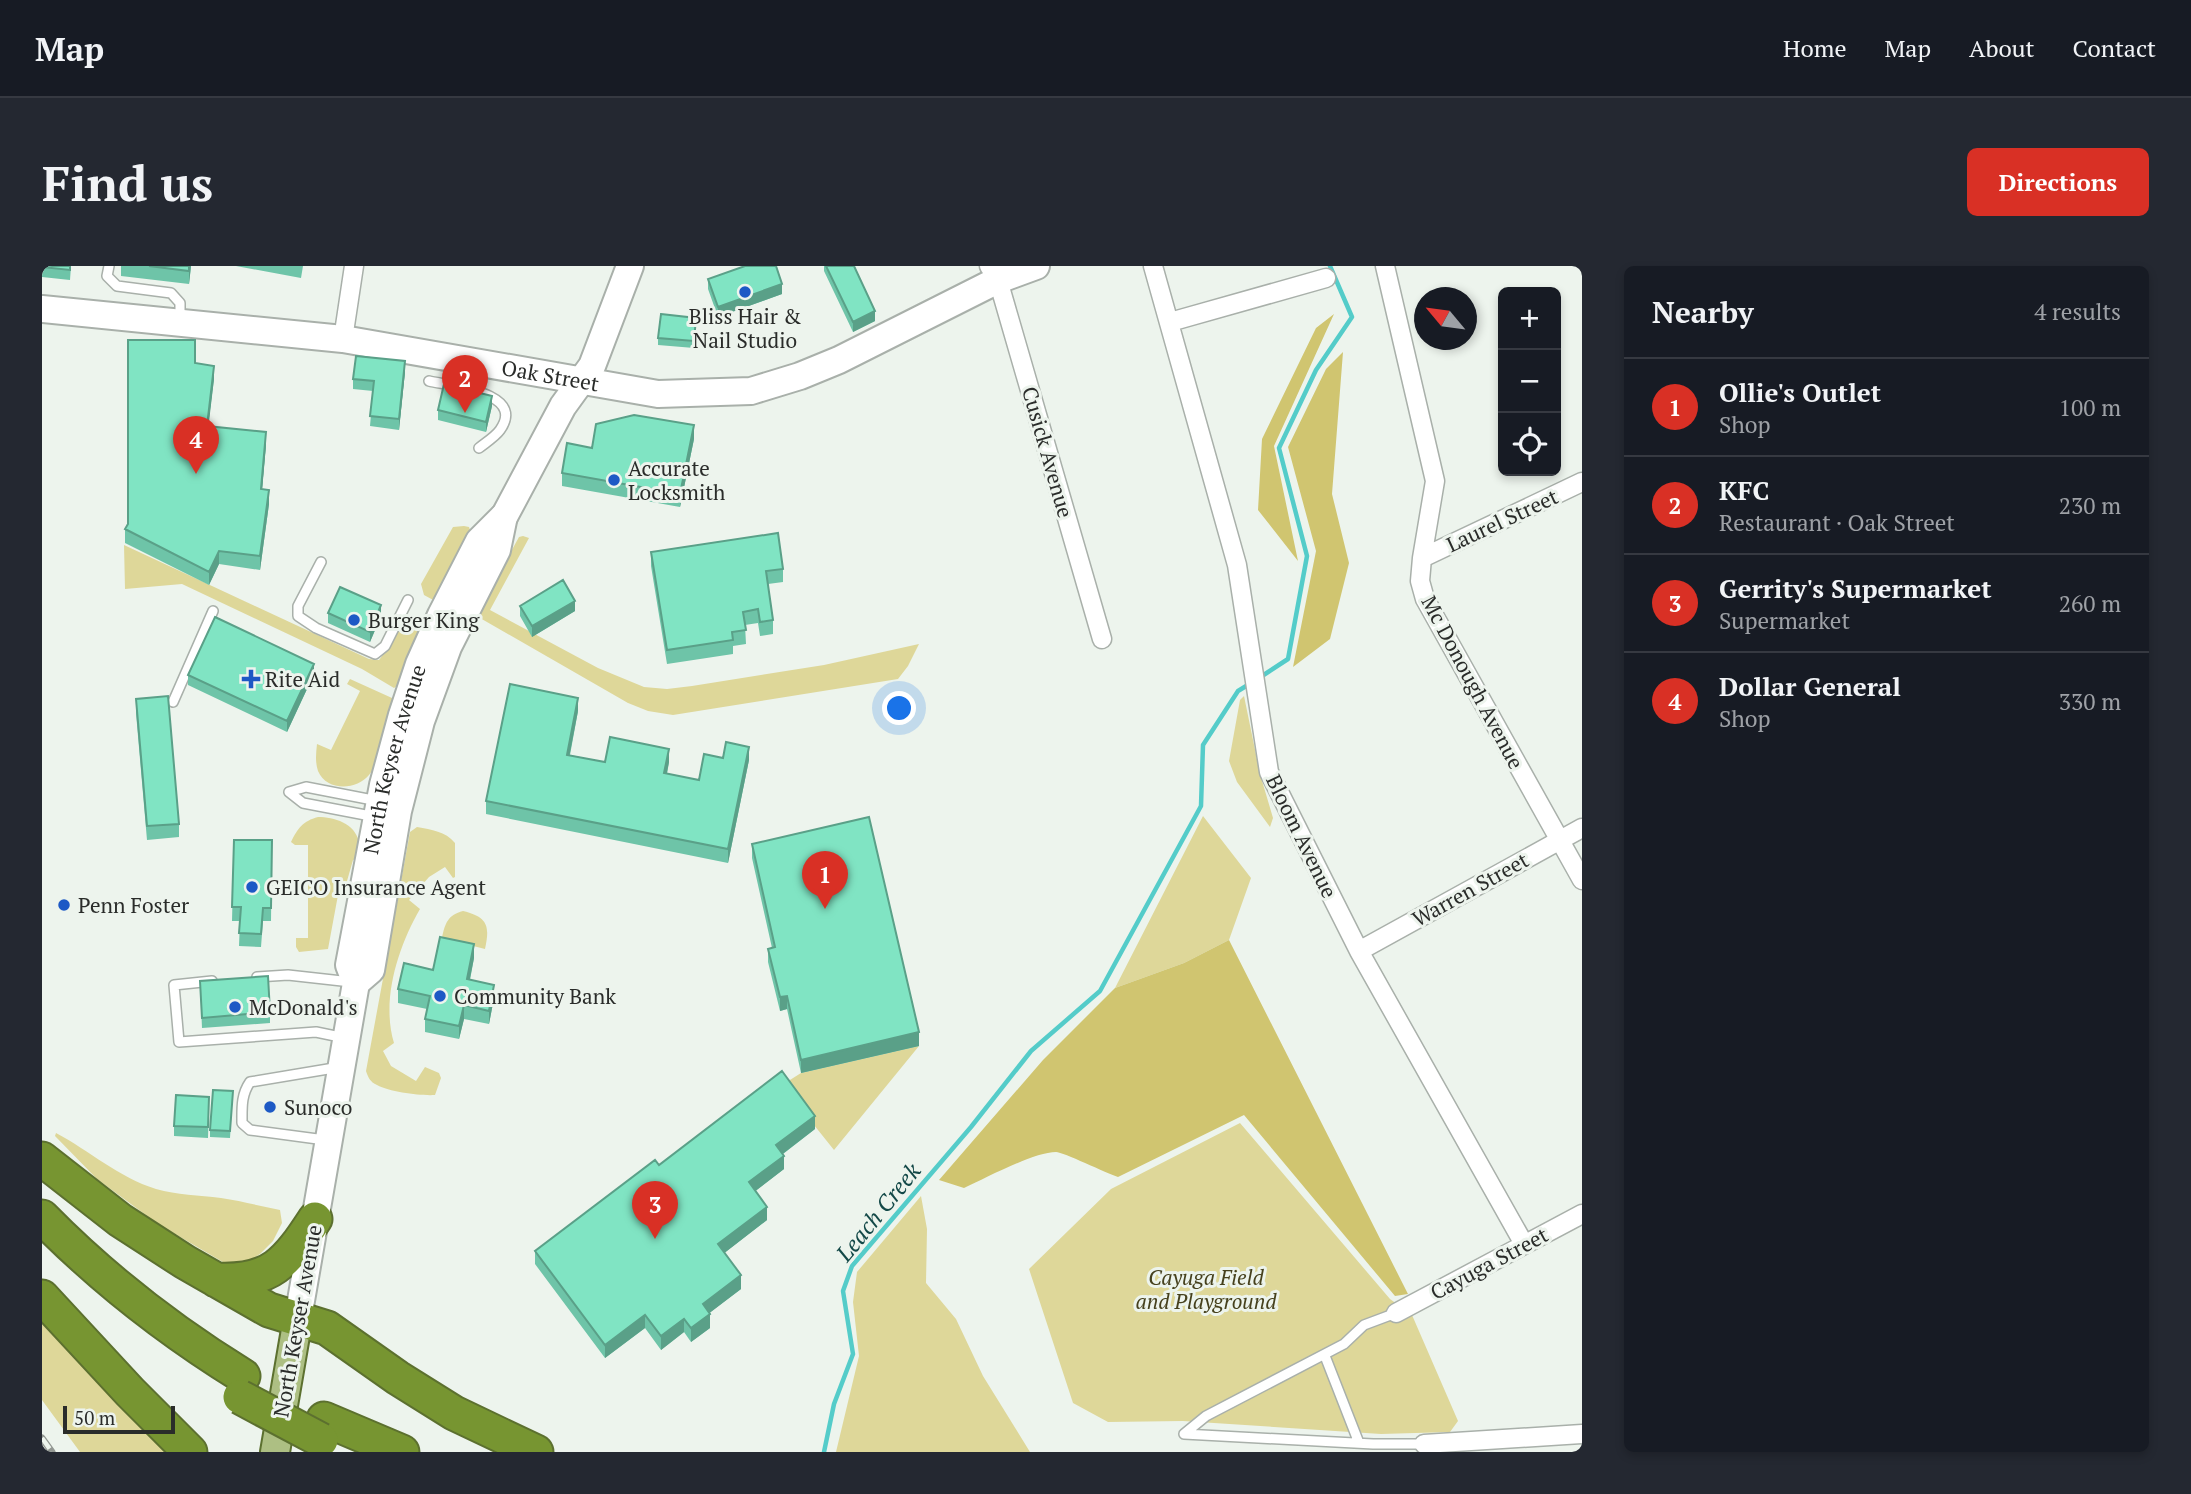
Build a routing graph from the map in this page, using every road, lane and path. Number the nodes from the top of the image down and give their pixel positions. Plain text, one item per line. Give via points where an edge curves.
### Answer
1 (109, 266) edge
2 (354, 266) edge
3 (630, 266) edge
4 (1036, 266) edge
5 (1153, 266) edge
6 (1385, 266) edge
7 (994, 273) edge
8 (1326, 278) dead end
9 (42, 309) edge
10 (180, 321) junction
11 (1170, 322) junction
12 (343, 339) junction
13 (429, 381) dead end
14 (581, 381) junction
15 (479, 449) dead end
16 (1582, 482) edge
17 (1422, 558) junction
18 (321, 562) dead end
19 (408, 600) dead end
20 (213, 611) dead end
21 (1102, 639) dead end
22 (173, 702) dead end
23 (385, 810) junction
24 (1582, 828) edge
25 (1559, 840) junction
26 (1582, 880) edge
27 (1359, 951) junction
28 (249, 978) edge
29 (222, 980) edge
30 (356, 983) junction
31 (346, 1038) junction
32 (341, 1067) junction
33 (329, 1141) junction
34 (42, 1159) edge
35 (1582, 1214) edge
36 (42, 1217) edge
37 (315, 1219) junction
38 (1524, 1244) junction
39 (42, 1246) edge
40 (216, 1280) junction
41 (42, 1297) edge
42 (1396, 1313) joint
43 (298, 1318) junction
44 (1325, 1356) junction
45 (242, 1387) junction
46 (1582, 1434) edge
47 (331, 1437) edge
48 (1359, 1443) junction
49 (1424, 1444) joint
50 (190, 1452) edge
51 (275, 1452) edge
52 (402, 1452) edge
53 (536, 1452) edge

1 - 10 lane via 107,276 117,286 171,293 180,303
2 - 12 street
3 - 14 main road, North Keyser Avenue via 592,366
4 - 7 main road, Oak Street
5 - 11 street, Bloom Avenue
6 - 17 street, Mc Donough Avenue via 1435,481
7 - 14 main road, Oak Street via 839,360 751,391 658,394
7 - 21 street, Cusick Avenue
8 - 11 street
9 - 10 main road, Oak Street
10 - 12 main road, Oak Street
11 - 27 street, Bloom Avenue via 1237,565 1269,772
12 - 14 main road, Oak Street
13 - 15 lane via 492,395 502,405 500,430
14 - 23 main road, North Keyser Avenue via 505,515 479,541 429,639 401,715
16 - 17 street, Laurel Street
17 - 25 street, Mc Donough Avenue via 1420,581 1425,599
18 - 19 lane via 298,606 298,616 375,654 385,646
20 - 22 lane
23 - 23 lane via 306,787 289,792 303,803
23 - 30 main road, North Keyser Avenue via 370,970
24 - 25 street, Warren Street
25 - 26 street, Mc Donough Avenue
25 - 27 street, Warren Street
27 - 38 street, Bloom Avenue
28 - 30 lane via 288,975
29 - 31 lane via 174,985 179,1042 316,1032
30 - 31 main road, North Keyser Avenue
31 - 32 main road, North Keyser Avenue
32 - 33 main road, North Keyser Avenue
32 - 33 lane via 250,1082 241,1103 242,1124 250,1130
33 - 37 main road, North Keyser Avenue
34 - 40 highway via 120,1220
35 - 38 street, Cayuga Street
36 - 45 highway via 122,1292
37 - 40 highway via 292,1252 268,1272 243,1280
37 - 43 main road, North Keyser Avenue
38 - 42 street, Cayuga Street
39 - 45 highway via 143,1333
40 - 43 highway via 269,1310
41 - 50 highway
42 - 44 lane via 1364,1325
43 - 51 main road, North Keyser Avenue
43 - 53 highway via 327,1328 454,1413
44 - 48 lane
44 - 48 lane via 1206,1416 1184,1434
45 - 47 highway
46 - 49 street
47 - 52 highway
48 - 49 lane

